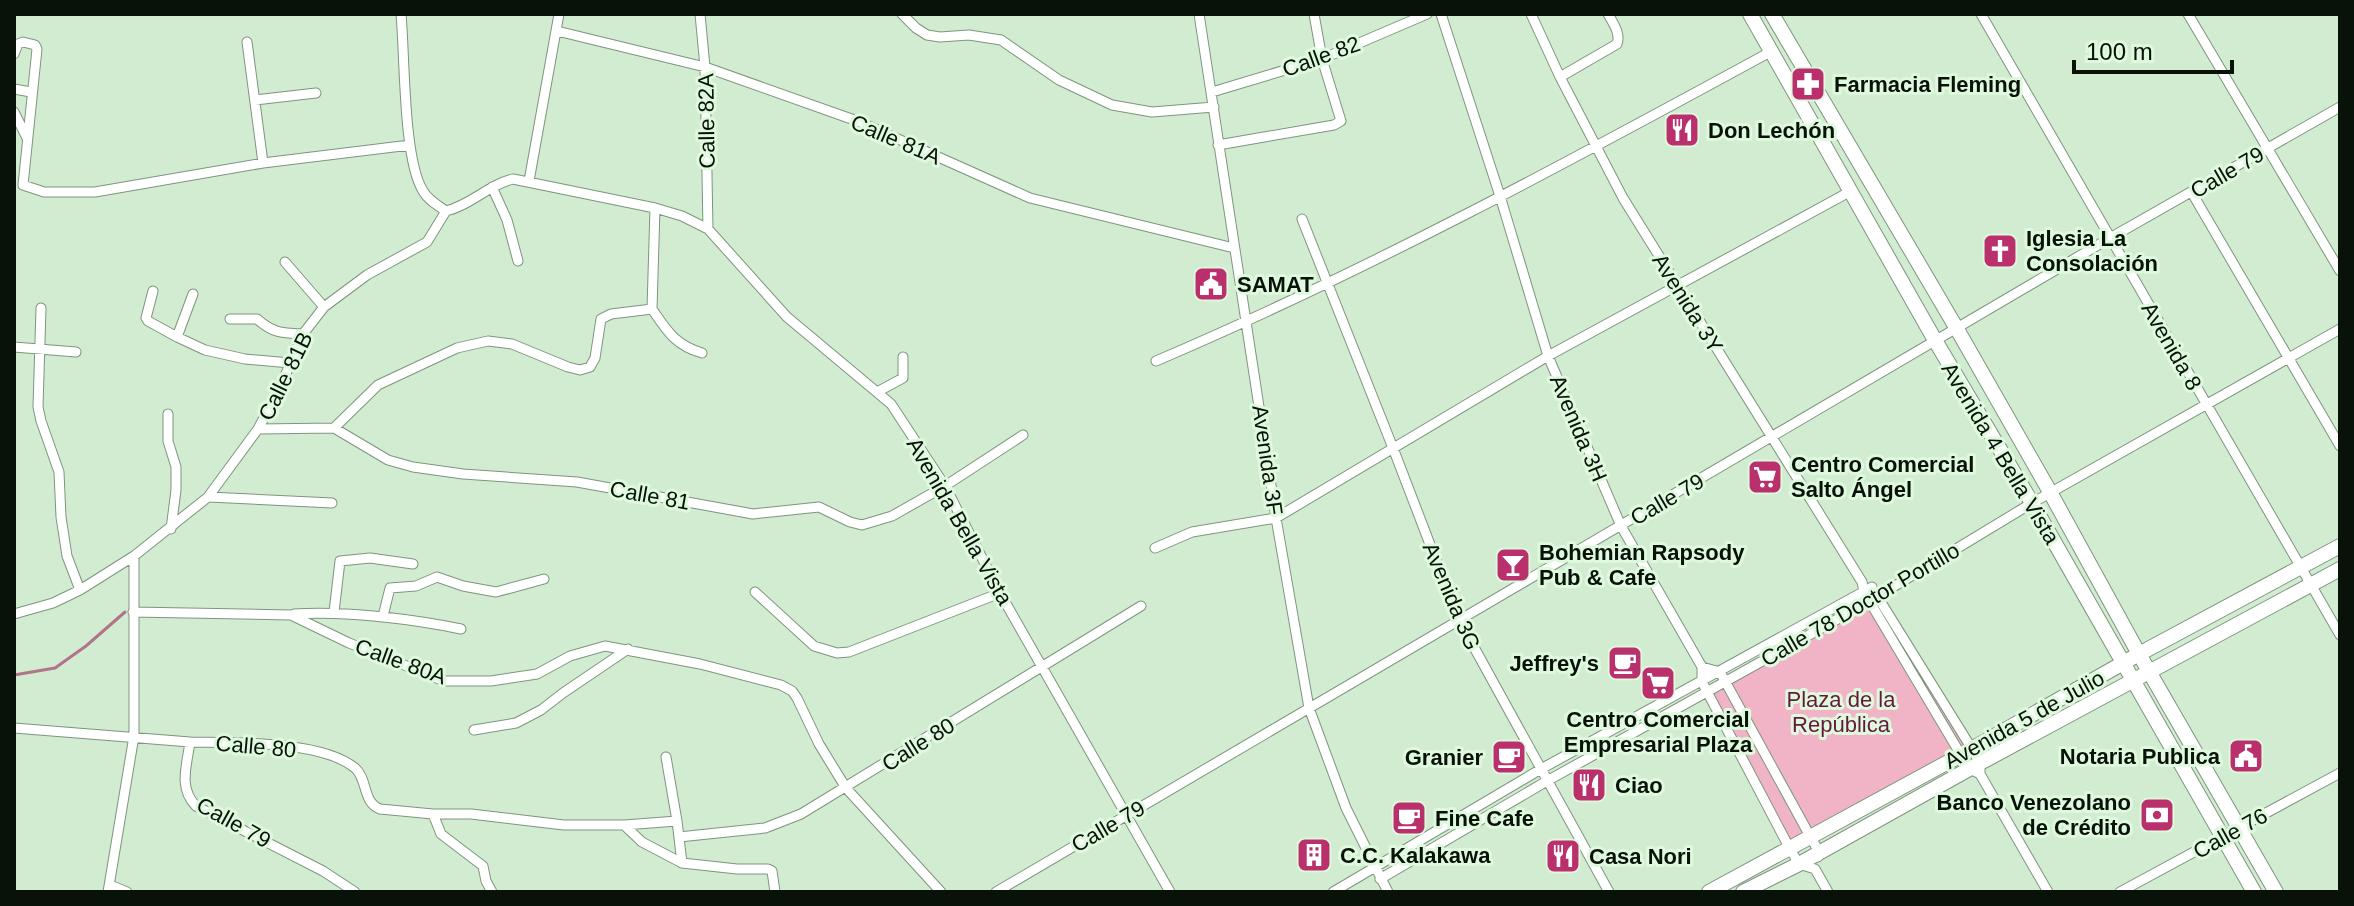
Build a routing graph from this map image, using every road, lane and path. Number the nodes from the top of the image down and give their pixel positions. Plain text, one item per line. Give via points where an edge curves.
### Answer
1 (402, 14) edge
2 (559, 14) edge
3 (700, 14) edge
4 (902, 14) edge
5 (1199, 14) edge
6 (1314, 14) edge
7 (1427, 14) edge
8 (1441, 14) edge
9 (1531, 14) edge
10 (1608, 14) edge
11 (1750, 14) edge
12 (1772, 14) edge
13 (1981, 14) edge
14 (2188, 14) edge
15 (557, 31) junction
16 (247, 42) dead end
17 (1772, 51) junction
18 (14, 54) edge
19 (1322, 59) junction
20 (705, 67) junction
21 (1560, 77) junction
22 (14, 89) edge
23 (31, 92) junction
24 (1212, 92) junction
25 (316, 93) dead end
26 (255, 100) junction
27 (1214, 107) junction
28 (2340, 107) edge
29 (14, 112) edge
30 (27, 138) junction
31 (410, 145) junction
32 (1218, 145) junction
33 (1596, 147) junction
34 (2267, 149) junction
35 (263, 163) junction
36 (529, 181) junction
37 (18, 184) edge
38 (492, 187) junction
39 (1851, 191) junction
40 (2192, 193) junction
41 (1500, 196) junction
42 (655, 208) junction
43 (446, 211) junction
44 (1302, 219) dead end
45 (708, 229) junction
46 (2110, 238) junction
47 (1234, 248) junction
48 (518, 261) dead end
49 (285, 262) dead end
50 (2340, 271) edge
51 (1328, 284) junction
52 (1677, 284) junction
53 (153, 291) dead end
54 (193, 294) dead end
55 (324, 307) junction
56 (41, 308) dead end
57 (652, 309) junction
58 (230, 319) dead end
59 (1248, 322) junction
60 (1957, 329) junction
61 (2340, 329) edge
62 (303, 334) junction
63 (177, 337) junction
64 (1936, 342) junction
65 (14, 347) edge
66 (40, 350) junction
67 (76, 352) dead end
68 (702, 353) dead end
69 (1548, 356) junction
70 (903, 357) dead end
71 (2290, 358) junction
72 (1156, 361) dead end
73 (290, 363) junction
74 (877, 392) junction
75 (2205, 405) junction
76 (168, 414) dead end
77 (334, 428) junction
78 (258, 429) junction
79 (1023, 435) dead end
80 (1772, 439) junction
81 (2340, 446) edge
82 (1393, 448) junction
83 (945, 486) junction
84 (2050, 492) junction
85 (208, 497) junction
86 (332, 503) dead end
87 (2032, 503) junction
88 (1276, 518) junction
89 (1621, 526) junction
90 (171, 529) junction
91 (2340, 546) edge
92 (1155, 548) dead end
93 (134, 556) junction
94 (413, 564) dead end
95 (2302, 566) junction
96 (2340, 569) edge
97 (544, 579) dead end
98 (2312, 584) junction
99 (80, 590) junction
100 (755, 592) dead end
101 (1869, 592) junction
102 (1000, 593) junction
103 (1141, 606) dead end
104 (133, 612) junction
105 (334, 612) junction
106 (14, 614) edge
107 (291, 615) junction
108 (383, 616) junction
109 (1459, 620) junction
110 (461, 629) dead end
111 (2340, 635) edge
112 (628, 649) junction
113 (2139, 654) junction
114 (2123, 663) junction
115 (1043, 667) junction
116 (1702, 667) junction
117 (2149, 671) junction
118 (1720, 672) junction
119 (1925, 672) junction
120 (1915, 678) junction
121 (2133, 681) junction
122 (1702, 682) junction
123 (1726, 683) junction
124 (1708, 693) junction
125 (1309, 708) junction
126 (14, 728) edge
127 (474, 730) dead end
128 (134, 736) junction
129 (190, 742) junction
130 (1966, 752) junction
131 (666, 757) dead end
132 (1976, 768) junction
133 (1541, 769) junction
134 (2340, 773) edge
135 (1547, 781) junction
136 (846, 788) junction
137 (433, 814) junction
138 (1128, 814) junction
139 (677, 821) junction
140 (624, 825) junction
141 (2239, 828) junction
142 (679, 837) junction
143 (2224, 837) junction
144 (1811, 838) junction
145 (1790, 849) junction
146 (1819, 852) junction
147 (682, 863) junction
148 (1799, 864) junction
149 (1374, 867) junction
150 (1815, 869) junction
151 (1380, 879) junction
152 (109, 889) edge
153 (127, 892) edge
154 (355, 892) edge
155 (492, 892) edge
156 (775, 892) edge
157 (941, 892) edge
158 (996, 892) edge
159 (1170, 892) edge
160 (1333, 892) edge
161 (1388, 892) edge
162 (1609, 892) edge
163 (1709, 892) edge
164 (1743, 892) edge
165 (1828, 892) edge
166 (2048, 892) edge
167 (2120, 892) edge
168 (2254, 892) edge
169 (2276, 892) edge

1 - 31 street
2 - 15 street
3 - 20 street, Calle 82A
4 - 27 street via 927,35 1001,40 1059,80 1112,105 1152,112
5 - 24 street, Avenida 3F
6 - 19 street
7 - 19 street, Calle 82
8 - 41 street, Avenida 3H
9 - 21 street, Avenida 3Y
10 - 21 street via 1617,44
11 - 17 street, Avenida 4 Bella Vista
12 - 60 street, Avenida 4 Bella Vista
13 - 46 street, Avenida 8
14 - 34 street
15 - 20 street, Calle 81A
15 - 36 street
16 - 26 street
17 - 33 street
17 - 39 street, Avenida 4 Bella Vista
18 - 23 street via 23,42 37,49
19 - 24 street, Calle 82
19 - 32 street via 1341,118 1338,124
20 - 45 street, Calle 82A
20 - 47 street, Calle 81A via 860,122 1030,198
21 - 33 street, Avenida 3Y
22 - 23 street
23 - 30 street
24 - 27 street, Avenida 3F
25 - 26 street
26 - 35 street
27 - 32 street, Avenida 3F
28 - 34 street, Calle 79
29 - 30 street
30 - 37 street
31 - 35 street
31 - 43 street via 424,194
32 - 47 street, Avenida 3F
33 - 41 street
33 - 52 street, Avenida 3Y
34 - 40 street, Calle 79
34 - 50 street
35 - 37 street via 95,192 44,192
36 - 38 street, Avenida Bella Vista via 513,179
36 - 42 street, Avenida Bella Vista
38 - 43 street, Avenida Bella Vista via 470,203
38 - 48 street
39 - 52 street
39 - 64 street, Avenida 4 Bella Vista
40 - 46 street, Calle 79
40 - 71 street
41 - 51 street
41 - 69 street, Avenida 3H
42 - 45 street, Avenida Bella Vista
42 - 57 street
43 - 55 street, Calle 81B via 427,242 367,275
44 - 51 street, Avenida 3G
45 - 74 street, Avenida Bella Vista via 787,317
46 - 60 street, Calle 79
46 - 75 street, Avenida 8
47 - 59 street, Avenida 3F
49 - 55 street
51 - 59 street
51 - 82 street, Avenida 3G
52 - 69 street
52 - 80 street, Avenida 3Y
53 - 63 street via 146,318
54 - 63 street
55 - 62 street, Calle 81B
56 - 66 street
57 - 68 street via 671,337
57 - 77 street via 601,319 590,367 568,367 512,344 488,341 457,348 378,385
58 - 62 street via 257,319 280,333
59 - 72 street
59 - 88 street, Avenida 3F
60 - 64 street, Calle 79
60 - 84 street, Avenida 4 Bella Vista
61 - 71 street, Calle 78 Doctor Portillo
62 - 73 street, Calle 81B
63 - 73 street via 205,350
64 - 80 street, Calle 79
64 - 87 street, Avenida 4 Bella Vista
65 - 66 street
66 - 67 street
66 - 99 street via 38,407 59,472 67,556
69 - 82 street
69 - 89 street, Avenida 3H
70 - 74 street via 903,378
71 - 75 street, Calle 78 Doctor Portillo
71 - 81 street
73 - 78 street, Calle 81B
74 - 83 street, Avenida Bella Vista via 891,404
75 - 84 street, Calle 78 Doctor Portillo
75 - 95 street, Avenida 8
76 - 90 street via 168,441 176,467
77 - 78 street
77 - 83 street, Calle 81 via 388,460 413,467 577,482 753,514 819,507 862,525 892,516
78 - 85 street, Calle 81B
79 - 83 street, Calle 81
80 - 89 street, Calle 79
80 - 101 street, Avenida 3Y
82 - 88 street
82 - 109 street, Avenida 3G
83 - 102 street, Avenida Bella Vista
84 - 87 street, Calle 78 Doctor Portillo
84 - 113 street, Avenida 4 Bella Vista
85 - 86 street
85 - 90 street, Calle 81B
87 - 101 street, Calle 78 Doctor Portillo
87 - 114 street, Avenida 4 Bella Vista
88 - 92 street via 1192,532
88 - 125 street, Avenida 3F
89 - 109 street, Calle 79
89 - 116 street, Avenida 3H
90 - 93 street, Calle 81B
91 - 95 street, Avenida 5 de Julio
93 - 99 street
93 - 104 street
94 - 105 street via 370,558 340,561
95 - 98 street, Avenida 8
95 - 113 street, Avenida 5 de Julio
96 - 98 street, Avenida 5 de Julio
97 - 108 street via 496,592 437,577 416,586 392,587
98 - 111 street, Avenida 8
98 - 117 street, Avenida 5 de Julio
99 - 106 street
100 - 102 street via 814,646 837,653
101 - 118 street, Calle 78 Doctor Portillo
101 - 119 street, Avenida 3Y
101 - 120 street, Avenida 3Y
101 - 123 street, Calle 78 Doctor Portillo
102 - 115 street, Avenida Bella Vista
103 - 115 street, Calle 80
104 - 107 street, Calle 80A
104 - 128 street
105 - 107 street
105 - 108 street
107 - 112 street, Calle 80A via 444,681 537,674 570,656 605,646
108 - 110 street
109 - 125 street, Calle 79
109 - 133 street, Avenida 3G
112 - 127 street via 541,710 516,723
112 - 136 street, Calle 80A via 792,691
113 - 114 street, Avenida 5 de Julio
113 - 117 street, Avenida 4 Bella Vista
114 - 121 street, Avenida 4 Bella Vista
114 - 130 street, Avenida 5 de Julio
115 - 136 street, Calle 80
115 - 138 street, Avenida Bella Vista
116 - 118 street
116 - 122 street, Avenida 3H
117 - 121 street, Avenida 5 de Julio
117 - 141 street, Avenida 4 Bella Vista
118 - 122 street, Calle 78 Doctor Portillo
118 - 123 street
119 - 120 street
119 - 130 street, Avenida 3Y
120 - 130 street, Avenida 3Y
121 - 132 street, Avenida 5 de Julio
121 - 143 street, Avenida 4 Bella Vista
122 - 124 street, Avenida 3H
122 - 133 street, Calle 78 Doctor Portillo
123 - 124 street, Calle 78 Doctor Portillo
123 - 144 street
124 - 135 street, Calle 78 Doctor Portillo
124 - 145 street, Avenida 3H
125 - 138 street, Calle 79
125 - 149 street, Avenida 3F
126 - 128 street
128 - 129 street
128 - 152 street
129 - 137 street, Calle 80 via 269,743 322,753 358,771 373,806
129 - 154 street, Calle 79 via 184,785 196,806
130 - 132 street, Avenida 3Y
130 - 144 street, Avenida 5 de Julio
131 - 139 street
132 - 146 street, Avenida 5 de Julio
132 - 166 street, Avenida 3Y
133 - 135 street, Avenida 3G
133 - 149 street, Calle 78 Doctor Portillo
134 - 141 street, Calle 76
135 - 151 street, Calle 78 Doctor Portillo
135 - 162 street, Avenida 3G
136 - 142 street, Calle 80 via 774,825
136 - 157 street, Calle 80A
137 - 140 street, Calle 80
137 - 155 street via 441,834 483,866
138 - 158 street, Calle 79
138 - 159 street, Avenida Bella Vista
139 - 140 street, Calle 80
139 - 142 street
140 - 147 street via 642,842
141 - 143 street, Calle 76
141 - 169 street, Avenida 4 Bella Vista
142 - 147 street
143 - 167 street, Calle 76
143 - 168 street, Avenida 4 Bella Vista
144 - 145 street, Avenida 5 de Julio
144 - 146 street
145 - 148 street, Avenida 3H
145 - 163 street, Avenida 5 de Julio
146 - 148 street, Avenida 5 de Julio
146 - 150 street
147 - 156 street via 768,869
148 - 150 street
148 - 164 street, Avenida 5 de Julio
149 - 151 street, Avenida 3F
149 - 160 street, Calle 78 Doctor Portillo
150 - 165 street
151 - 161 street, Avenida 3F
152 - 153 street

